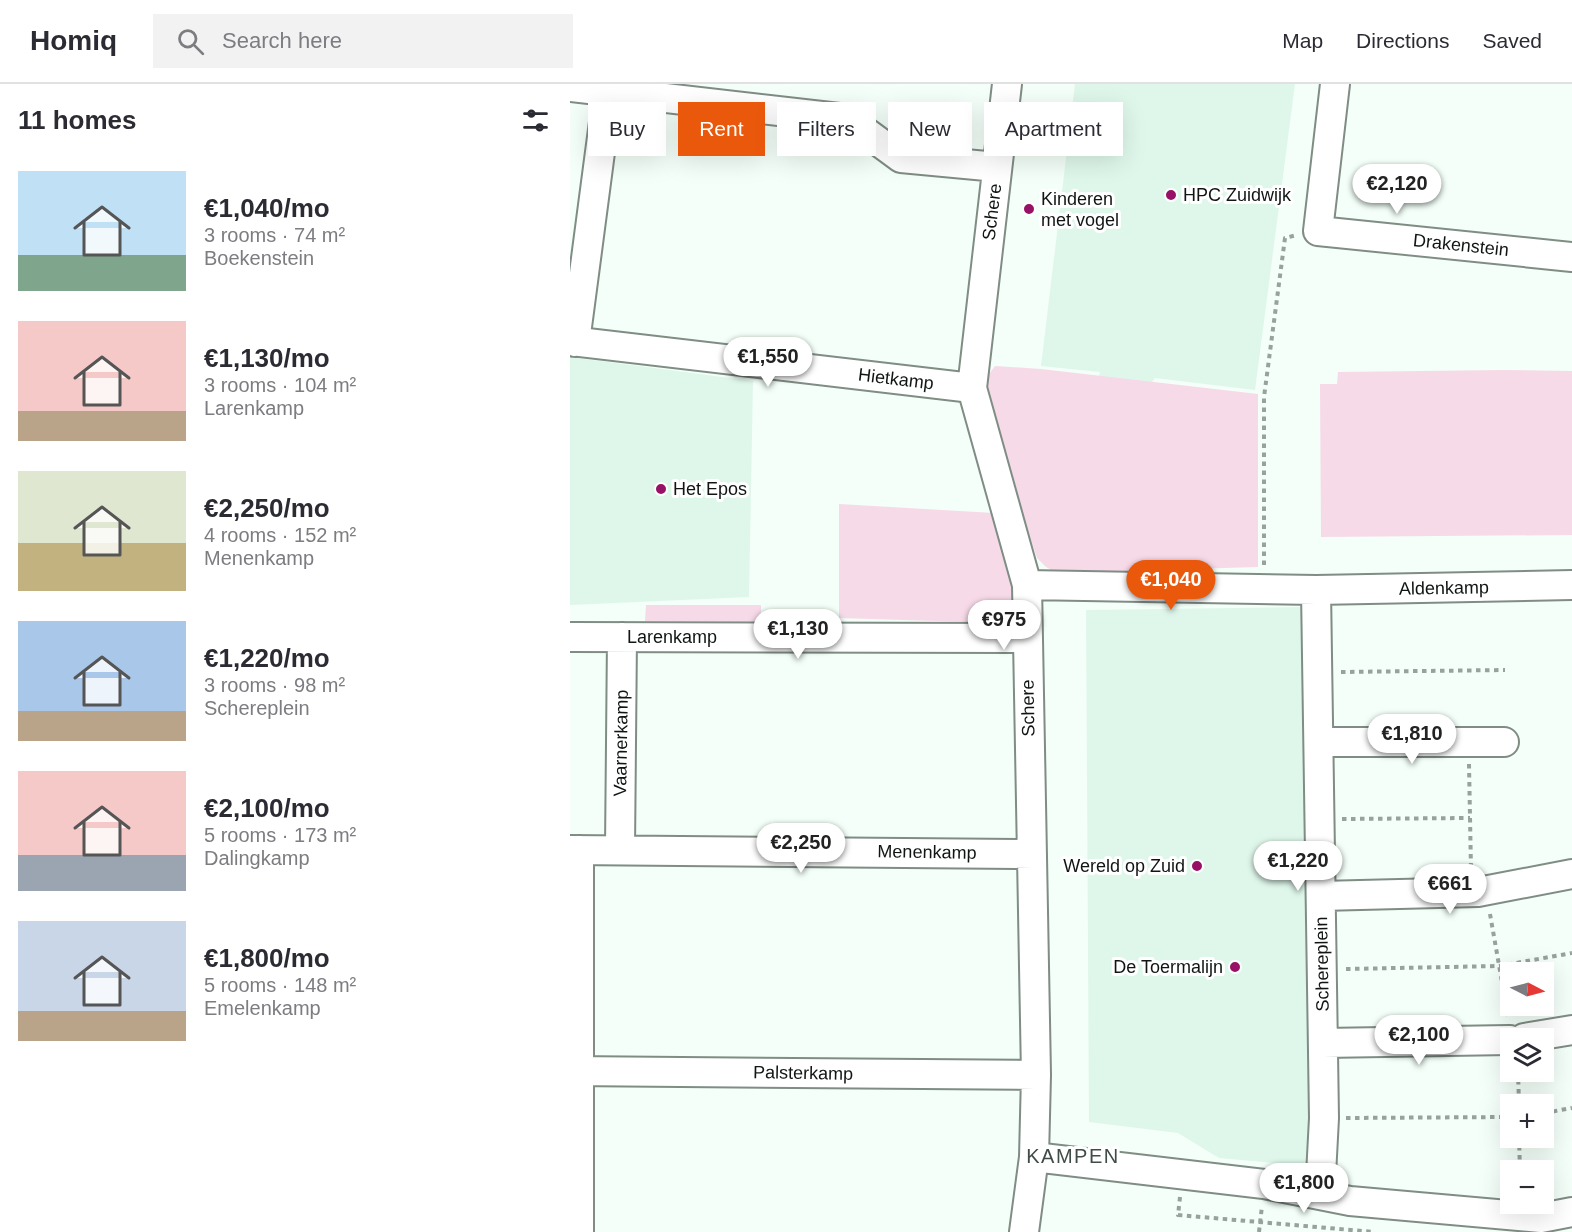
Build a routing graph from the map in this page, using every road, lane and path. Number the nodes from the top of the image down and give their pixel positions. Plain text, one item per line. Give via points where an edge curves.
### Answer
1 (1007, 84) edge
2 (1335, 84) edge
3 (570, 87) edge
4 (608, 87) edge
5 (997, 167) junction
6 (1318, 231) junction
7 (1572, 257) edge
8 (573, 341) edge
9 (972, 388) junction
10 (1027, 585) junction
11 (1572, 585) edge
12 (1264, 589) junction
13 (1316, 590) junction
14 (570, 637) edge
15 (622, 637) junction
16 (1027, 638) junction
17 (1505, 670) dead end
18 (1317, 672) junction
19 (1319, 742) junction
20 (1469, 742) junction
21 (1504, 742) dead end
22 (1470, 818) junction
23 (1320, 819) junction
24 (620, 849) junction
25 (575, 850) edge
26 (1032, 854) junction
27 (1572, 874) edge
28 (1478, 891) junction
29 (1321, 896) junction
30 (1572, 953) edge
31 (1499, 966) junction
32 (1322, 970) junction
33 (1513, 1028) edge
34 (1572, 1030) edge
35 (1554, 1031) edge
36 (1500, 1033) edge
37 (1323, 1043) junction
38 (574, 1071) edge
39 (1036, 1075) junction
40 (1572, 1108) edge
41 (1554, 1111) edge
42 (1500, 1117) edge
43 (1324, 1118) junction
44 (1034, 1157) junction
45 (1183, 1174) junction
46 (1320, 1194) junction
47 (1572, 1212) edge
48 (1532, 1224) edge
49 (579, 1232) edge
50 (1024, 1232) edge
51 (1374, 1232) edge

1 - 5 street, Schere
2 - 6 street
3 - 4 street
4 - 5 street via 848,119 901,158
4 - 8 street
5 - 9 street, Schere
6 - 7 street, Drakenstein
6 - 12 path via 1285,238 1264,397
8 - 9 street, Hietkamp
9 - 10 street, Schere
10 - 12 street, Aldenkamp
10 - 16 street, Schere
11 - 13 street, Aldenkamp
12 - 13 street, Aldenkamp
13 - 18 street, Schereplein
14 - 15 street, Larenkamp
15 - 16 street, Larenkamp
15 - 24 street, Vaarnerkamp
16 - 26 street, Schere
17 - 18 path
18 - 19 street, Schereplein
19 - 20 street
19 - 23 street, Schereplein
20 - 21 street
20 - 22 path
22 - 23 path
22 - 28 path
23 - 29 street, Schereplein
24 - 25 street, Menenkamp
24 - 26 street, Menenkamp
25 - 38 street
26 - 39 street, Schere
27 - 28 street
28 - 29 street
28 - 31 path
29 - 32 street, Schereplein
30 - 31 path
31 - 32 path
31 - 33 path
32 - 37 street, Schereplein
34 - 35 street
36 - 37 street
37 - 43 street, Schereplein
38 - 39 street, Palsterkamp
38 - 49 street
39 - 44 street, Schere
40 - 41 path
42 - 43 path
43 - 46 street, Schereplein
44 - 45 street
44 - 50 street, Schere
45 - 46 street
45 - 51 path via 1178,1215
46 - 48 street
47 - 48 street via 1541,1218

